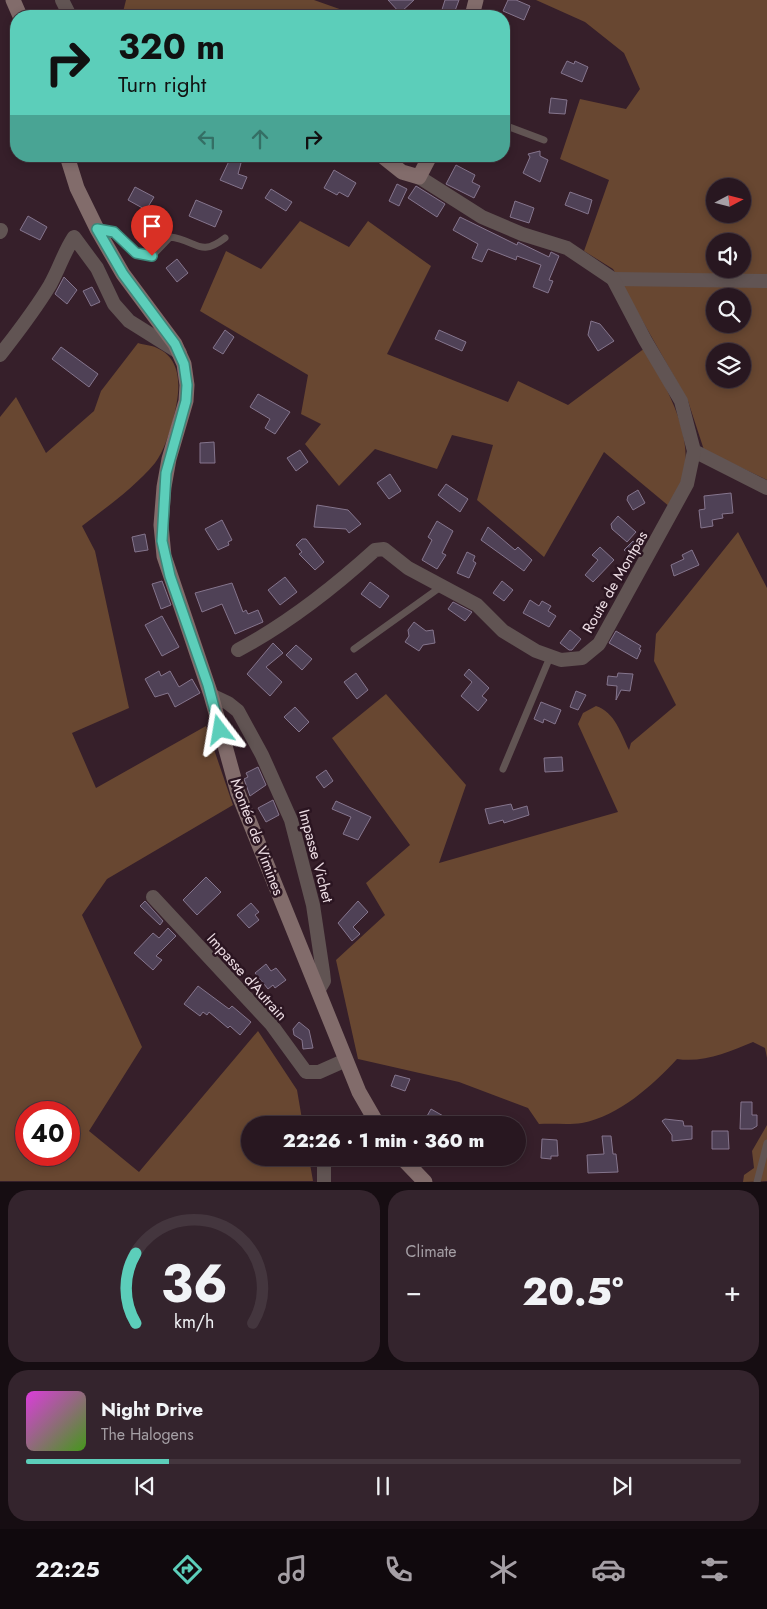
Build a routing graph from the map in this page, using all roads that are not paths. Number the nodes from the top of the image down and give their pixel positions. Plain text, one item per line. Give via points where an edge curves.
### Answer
1 (510, 127) edge
2 (544, 140) dead end
3 (68, 162) edge
4 (391, 162) edge
5 (424, 162) edge
6 (419, 177) junction
7 (97, 229) junction
8 (225, 238) dead end
9 (613, 279) junction
10 (767, 281) edge
11 (181, 354) junction
12 (0, 355) edge
13 (694, 451) junction
14 (767, 488) edge
15 (442, 585) junction
16 (354, 649) dead end
17 (238, 650) dead end
18 (550, 657) junction
19 (211, 695) junction
20 (503, 769) dead end
21 (153, 897) dead end
22 (318, 991) junction
23 (346, 1060) junction
24 (373, 1116) edge
25 (767, 1143) edge
26 (324, 1166) dead end
27 (410, 1166) edge
28 (324, 1182) edge
29 (425, 1182) edge
30 (757, 1182) edge

1 - 2 lane
3 - 7 street, Montée de Vimines
4 - 6 street via 402,172
5 - 6 street
6 - 9 street via 482,217 567,248
7 - 8 lane via 114,232 136,253 152,256 170,237 182,238 200,248 213,247
7 - 11 street, Montée de Vimines via 123,274
9 - 10 street
9 - 13 street, Route de Montpas via 644,340 681,401
11 - 12 street via 129,321 114,304 97,268 74,237 41,300
11 - 19 street, Montée de Vimines via 186,372 186,401 166,473 162,541 170,576
13 - 14 street
13 - 18 street, Route de Montpas via 688,484 599,644 582,658 561,660
15 - 16 lane
15 - 17 street, Route de Montpas via 408,568 384,549 375,550 283,624
15 - 18 street, Route de Montpas via 477,604 502,630 536,652
18 - 20 lane
19 - 22 street, Montée de Vimines via 238,793
19 - 22 street, Impasse Vichet via 238,711 291,820 313,905 324,981
21 - 23 street, Impasse d'Autrain via 271,1024 306,1072 319,1072
22 - 23 street, Montée de Vimines
23 - 24 street, Montée de Vimines
25 - 30 lane
26 - 28 street
27 - 29 street

